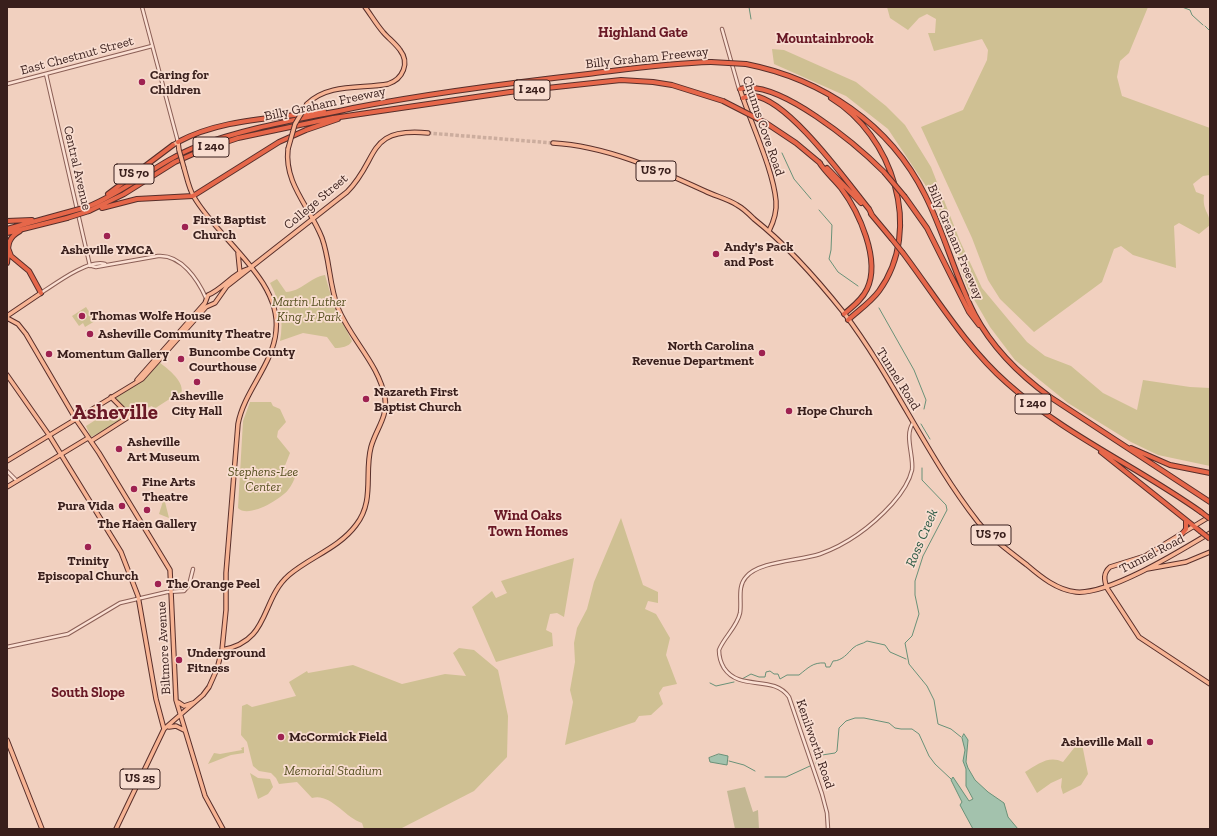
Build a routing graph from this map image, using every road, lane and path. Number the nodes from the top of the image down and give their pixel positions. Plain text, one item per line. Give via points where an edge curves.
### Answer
1 (142, 7) edge
2 (365, 7) edge
3 (722, 29) dead end
4 (152, 46) junction
5 (46, 74) junction
6 (7, 84) edge
7 (814, 87) junction
8 (740, 90) junction
9 (742, 98) junction
10 (372, 103) junction
11 (340, 119) junction
12 (428, 133) tunnel mouth
13 (178, 142) junction
14 (552, 143) tunnel mouth
15 (173, 145) joint
16 (819, 162) junction
17 (193, 196) junction
18 (95, 204) junction
19 (92, 211) junction
20 (872, 215) junction
21 (38, 220) junction
22 (312, 220) junction
23 (7, 221) edge
24 (26, 228) junction
25 (7, 229) edge
26 (769, 231) junction
27 (7, 233) edge
28 (8, 248) edge
29 (238, 252) junction
30 (7, 263) edge
31 (91, 266) junction
32 (251, 268) junction
33 (240, 273) junction
34 (204, 291) junction
35 (40, 293) junction
36 (212, 294) junction
37 (217, 298) junction
38 (206, 299) junction
39 (210, 304) junction
40 (844, 314) junction
41 (7, 317) edge
42 (848, 320) junction
43 (189, 323) junction
44 (983, 328) junction
45 (7, 375) edge
46 (111, 397) junction
47 (76, 419) junction
48 (913, 423) junction
49 (49, 435) junction
50 (90, 440) junction
51 (1124, 446) junction
52 (1097, 447) junction
53 (61, 455) junction
54 (7, 462) edge
55 (7, 471) edge
56 (1210, 473) edge
57 (17, 481) junction
58 (7, 487) edge
59 (1210, 502) edge
60 (1210, 518) edge
61 (1186, 520) junction
62 (1194, 527) junction
63 (1182, 534) junction
64 (1210, 534) edge
65 (1210, 539) edge
66 (1210, 552) edge
67 (193, 568) dead end
68 (1144, 570) junction
69 (1108, 588) junction
70 (171, 593) junction
71 (138, 599) junction
72 (7, 647) edge
73 (222, 650) junction
74 (1210, 684) edge
75 (176, 700) junction
76 (196, 702) junction
77 (180, 716) junction
78 (164, 729) junction
79 (184, 730) junction
80 (7, 740) edge
81 (42, 829) edge
82 (116, 829) edge
83 (223, 829) edge
84 (828, 829) edge

1 - 4 street
2 - 22 main road, bridge via 382,32 402,52 405,63 401,76 388,84 329,91 316,96 307,104 295,124 288,149 291,181
3 - 8 street, Chunns Cove Road
4 - 5 street, East Chestnut Street
4 - 13 street
5 - 6 street, East Chestnut Street
5 - 31 street, Central Avenue
7 - 10 highway, Billy Graham Freeway / I 240, bridge via 773,70 746,64 711,62 639,67
7 - 42 highway via 843,107 868,131 886,161 897,191 899,230 893,262 880,290
7 - 44 highway, Billy Graham Freeway / I 240 via 844,102 867,120 904,160 932,208 964,292
8 - 9 main road, Chunns Cove Road
8 - 44 highway, bridge via 747,88 766,92 802,108 845,136 884,172 905,196 936,244 968,312
9 - 20 highway via 753,96 764,99 801,127
9 - 26 main road, Chunns Cove Road via 775,195 775,215
10 - 13 highway via 234,123
10 - 18 highway, Billy Graham Freeway / I 240 via 262,127 198,146
11 - 16 highway, Billy Graham Freeway / I 240, bridge via 390,109 616,80 659,83 723,101 796,142
11 - 17 highway via 296,134 270,147
11 - 19 highway, Billy Graham Freeway / I 240 via 238,138 200,151 175,162
12 - 22 main road, College Street via 402,132 386,139 372,152 351,188
13 - 15 main road, US 70
13 - 17 main road, bridge
14 - 26 main road, Tunnel Road / US 70 via 602,150 688,184 737,205
15 - 18 highway, US 70
16 - 20 highway, Billy Graham Freeway / I 240
16 - 40 highway via 854,210 865,236 870,259 871,275 867,290
17 - 19 highway, US 70 via 137,199
17 - 29 main road
18 - 21 highway, Billy Graham Freeway / I 240, bridge
19 - 24 highway, Billy Graham Freeway / I 240, bridge
20 - 52 highway, Billy Graham Freeway / I 240, bridge via 992,369 1035,406
21 - 23 highway
21 - 25 highway, Billy Graham Freeway / I 240
22 - 32 main road, College Street
22 - 73 main road via 326,250 330,283 339,310 345,324 378,374 384,394 385,415 373,440 369,456 368,500 362,516 352,531 284,579 263,622 255,632 237,646
24 - 27 highway, Billy Graham Freeway / I 240
24 - 28 highway via 10,238
26 - 40 main road, Tunnel Road / US 70 via 813,276
28 - 30 highway
28 - 35 highway via 11,256 29,271
29 - 32 main road
29 - 33 main road
31 - 34 street via 172,257 179,260
31 - 35 street via 75,271
32 - 33 main road, College Street
32 - 37 main road, College Street via 227,286
32 - 73 main road via 273,301 276,332 272,349 245,401 238,424
33 - 36 main road, College Street
34 - 36 street
34 - 38 street
35 - 41 main road
36 - 37 main road
36 - 38 main road, College Street
37 - 39 main road, College Street via 215,303
38 - 39 main road
38 - 43 main road
39 - 43 main road
40 - 42 main road, Tunnel Road / US 70
41 - 47 main road, Biltmore Avenue via 18,324 26,334
42 - 48 main road, Tunnel Road / US 70
43 - 46 main road via 142,379
44 - 51 highway, Billy Graham Freeway / I 240 via 1006,359 1034,385
45 - 49 main road
46 - 47 main road
46 - 50 main road via 130,416
47 - 49 main road
47 - 50 main road, Biltmore Avenue
48 - 69 main road, Tunnel Road / US 70 via 977,519 1003,546 1046,579 1066,590 1081,592
48 - 84 street, Kenilworth Road via 909,429 912,471 906,485 892,504 849,541 821,554 750,572 741,585 740,614 719,650 723,665 734,678 776,686 789,697 822,794
49 - 53 main road
49 - 54 main road
50 - 53 main road
50 - 70 main road, Biltmore Avenue via 168,567
51 - 56 highway via 1170,465
51 - 59 highway, Billy Graham Freeway / I 240
52 - 60 highway, Billy Graham Freeway / I 240, bridge
52 - 61 highway
53 - 57 main road
53 - 71 main road via 121,552
55 - 57 street
57 - 58 main road
60 - 62 main road
61 - 62 highway
61 - 63 highway via 1186,529
62 - 63 main road
62 - 65 highway, bridge
63 - 69 main road via 1145,556 1110,567 1105,574
64 - 68 main road, Tunnel Road / US 70
66 - 68 main road via 1186,562
67 - 70 street via 187,588
68 - 69 main road, Tunnel Road / US 70
69 - 74 main road via 1139,637
70 - 71 street
70 - 75 main road, Biltmore Avenue
71 - 72 street via 120,603 68,634
71 - 78 main road
73 - 76 main road via 209,687
75 - 76 main road via 179,705 184,706
75 - 77 main road, Biltmore Avenue
76 - 77 main road
77 - 78 main road, US 25
77 - 79 main road, Biltmore Avenue
78 - 79 main road via 176,726
78 - 82 main road, US 25
79 - 83 main road, Biltmore Avenue via 207,802
80 - 81 main road

